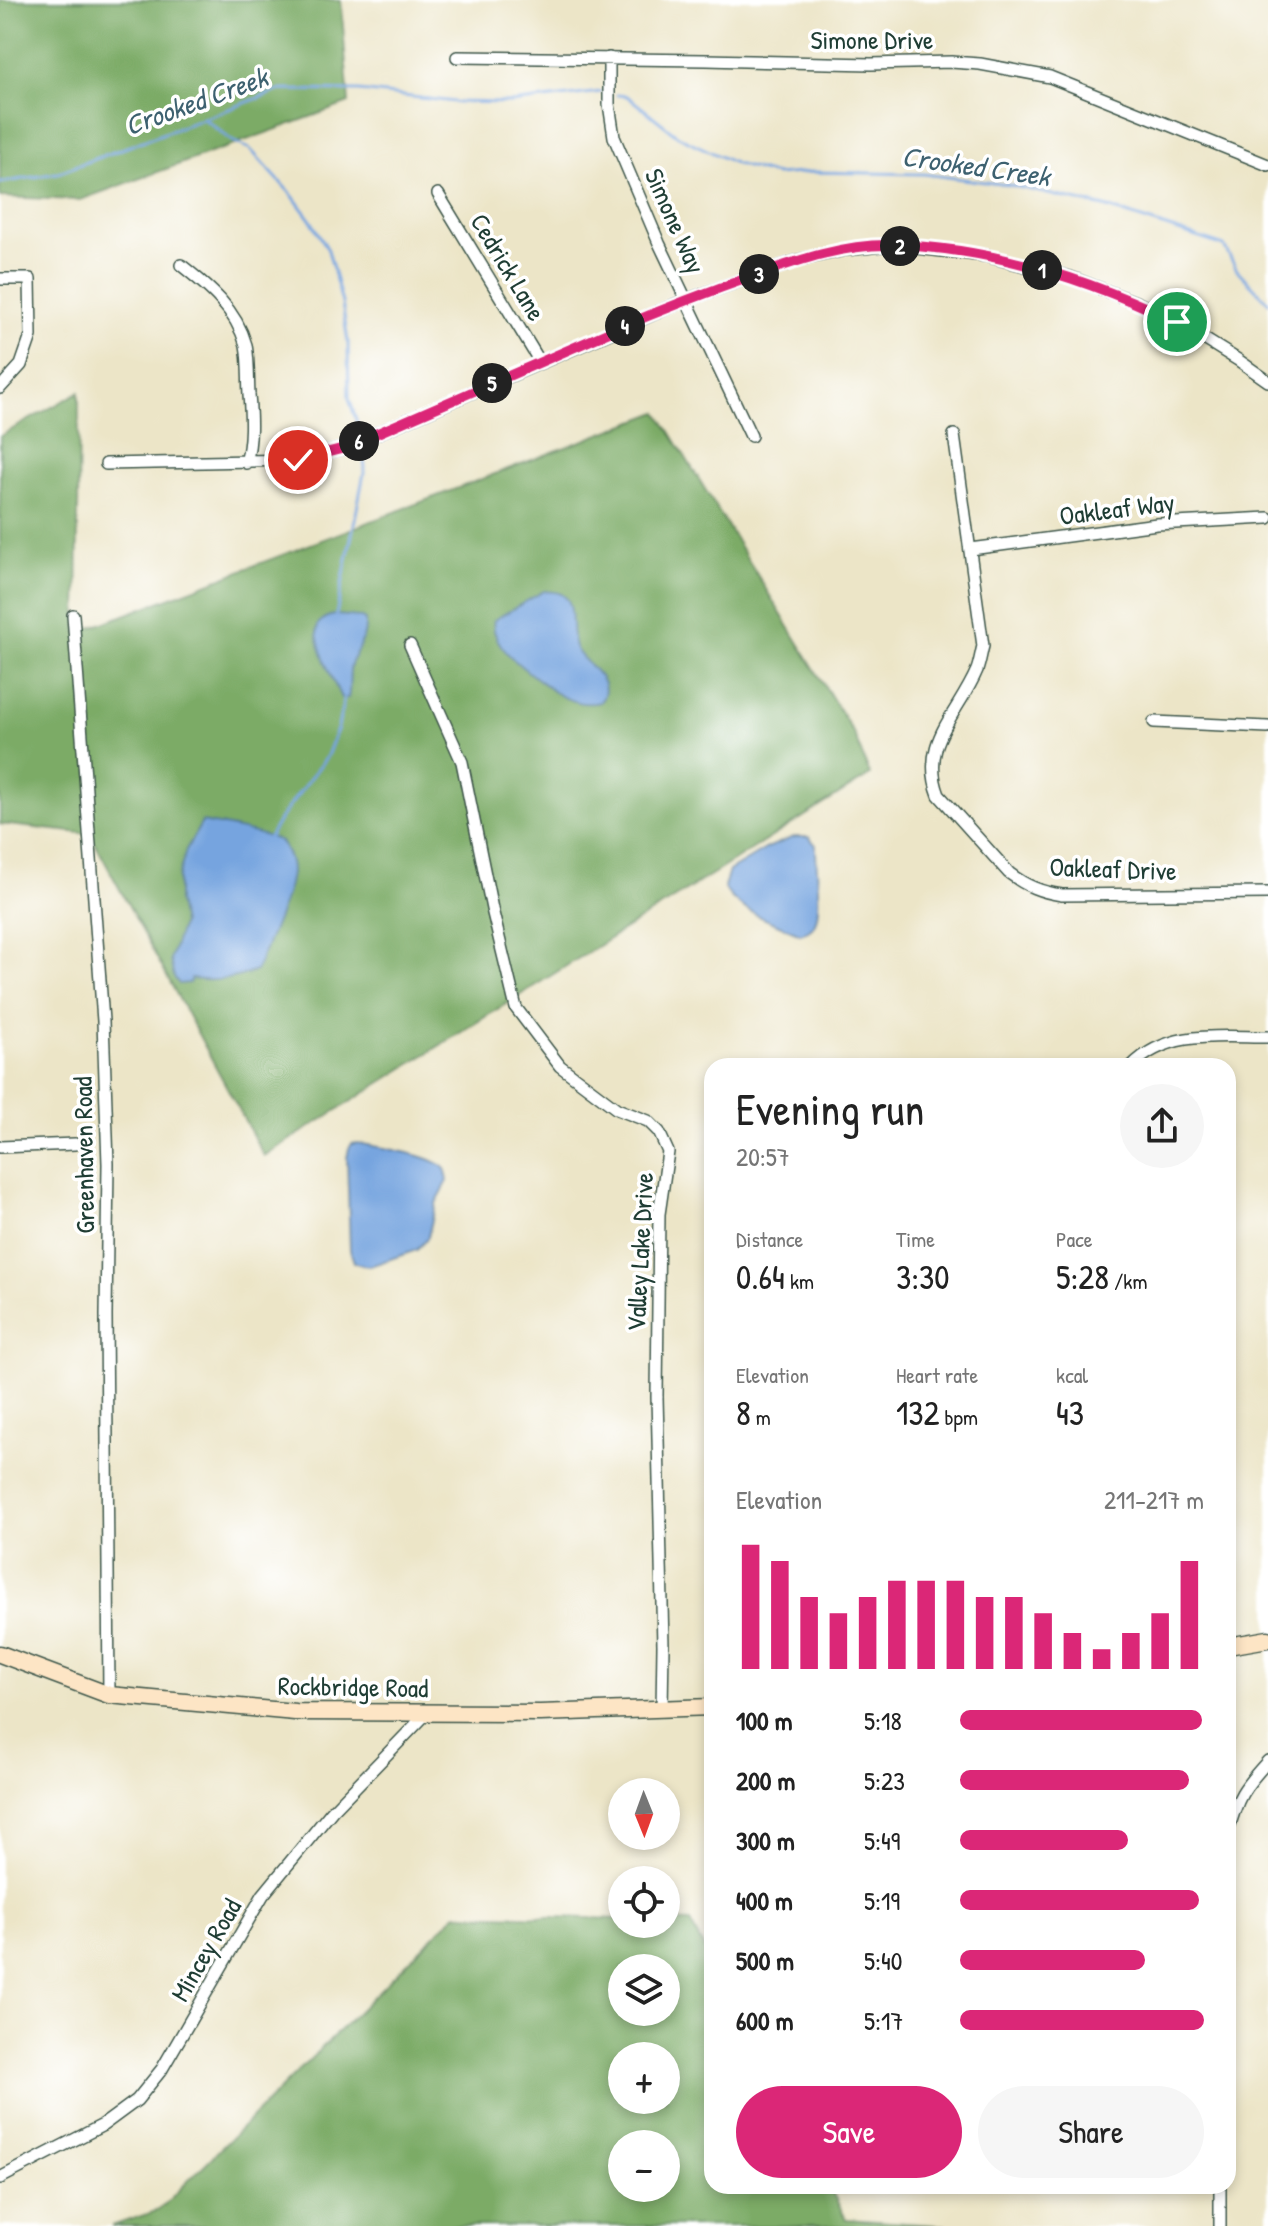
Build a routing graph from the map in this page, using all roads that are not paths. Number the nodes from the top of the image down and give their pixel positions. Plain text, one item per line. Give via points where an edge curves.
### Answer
1 (457, 57) dead end
2 (609, 58) junction
3 (1268, 165) edge
4 (438, 194) dead end
5 (181, 265) dead end
6 (0, 279) edge
7 (686, 300) junction
8 (540, 362) junction
9 (1268, 381) edge
10 (0, 388) edge
11 (954, 435) dead end
12 (751, 436) dead end
13 (246, 463) junction
14 (106, 464) dead end
15 (1268, 518) edge
16 (971, 549) junction
17 (73, 615) dead end
18 (410, 645) dead end
19 (1154, 722) dead end
20 (1268, 727) edge
21 (1268, 893) edge
22 (1268, 1037) edge
23 (1141, 1058) edge
24 (75, 1144) dead end
25 (0, 1147) edge
26 (1268, 1639) edge
27 (1236, 1645) edge
28 (0, 1654) edge
29 (109, 1695) junction
30 (704, 1707) edge
31 (662, 1710) junction
32 (428, 1712) junction
33 (1268, 1761) edge
34 (1236, 1802) edge
35 (0, 2178) edge
36 (1220, 2194) edge
37 (1220, 2226) edge

1 - 2 street, Simone Drive
2 - 3 street, Simone Drive via 951,62 1022,71 1050,77
2 - 7 street, Simone Way via 614,137
4 - 8 street, Cedrick Lane
5 - 13 street via 228,308 247,348 251,426
6 - 10 street via 30,279 31,336 21,365
7 - 8 street
7 - 9 street via 799,260 845,250 890,245 952,251 1070,277 1138,303
7 - 12 street, Simone Way
8 - 13 street via 341,449 298,460
11 - 16 street, Oakleaf Drive
13 - 14 street
15 - 16 street, Oakleaf Way via 1157,524
16 - 21 street, Oakleaf Drive via 983,646 978,668 934,753 939,795 1009,873 1047,893
17 - 29 street, Greenhaven Road via 103,1021 108,1164
18 - 31 street, Valley Lake Drive via 462,762 516,1008 560,1066 617,1109 648,1121 668,1152 659,1214 657,1351
19 - 20 street
22 - 23 street via 1189,1038
24 - 25 street
26 - 27 main road
28 - 29 main road, Rockbridge Road
29 - 32 main road, Rockbridge Road via 295,1712
30 - 31 main road, Rockbridge Road
31 - 32 main road, Rockbridge Road
32 - 35 street, Mincey Road via 332,1811 263,1895 162,2069 137,2100 103,2125
33 - 34 street
36 - 37 street

